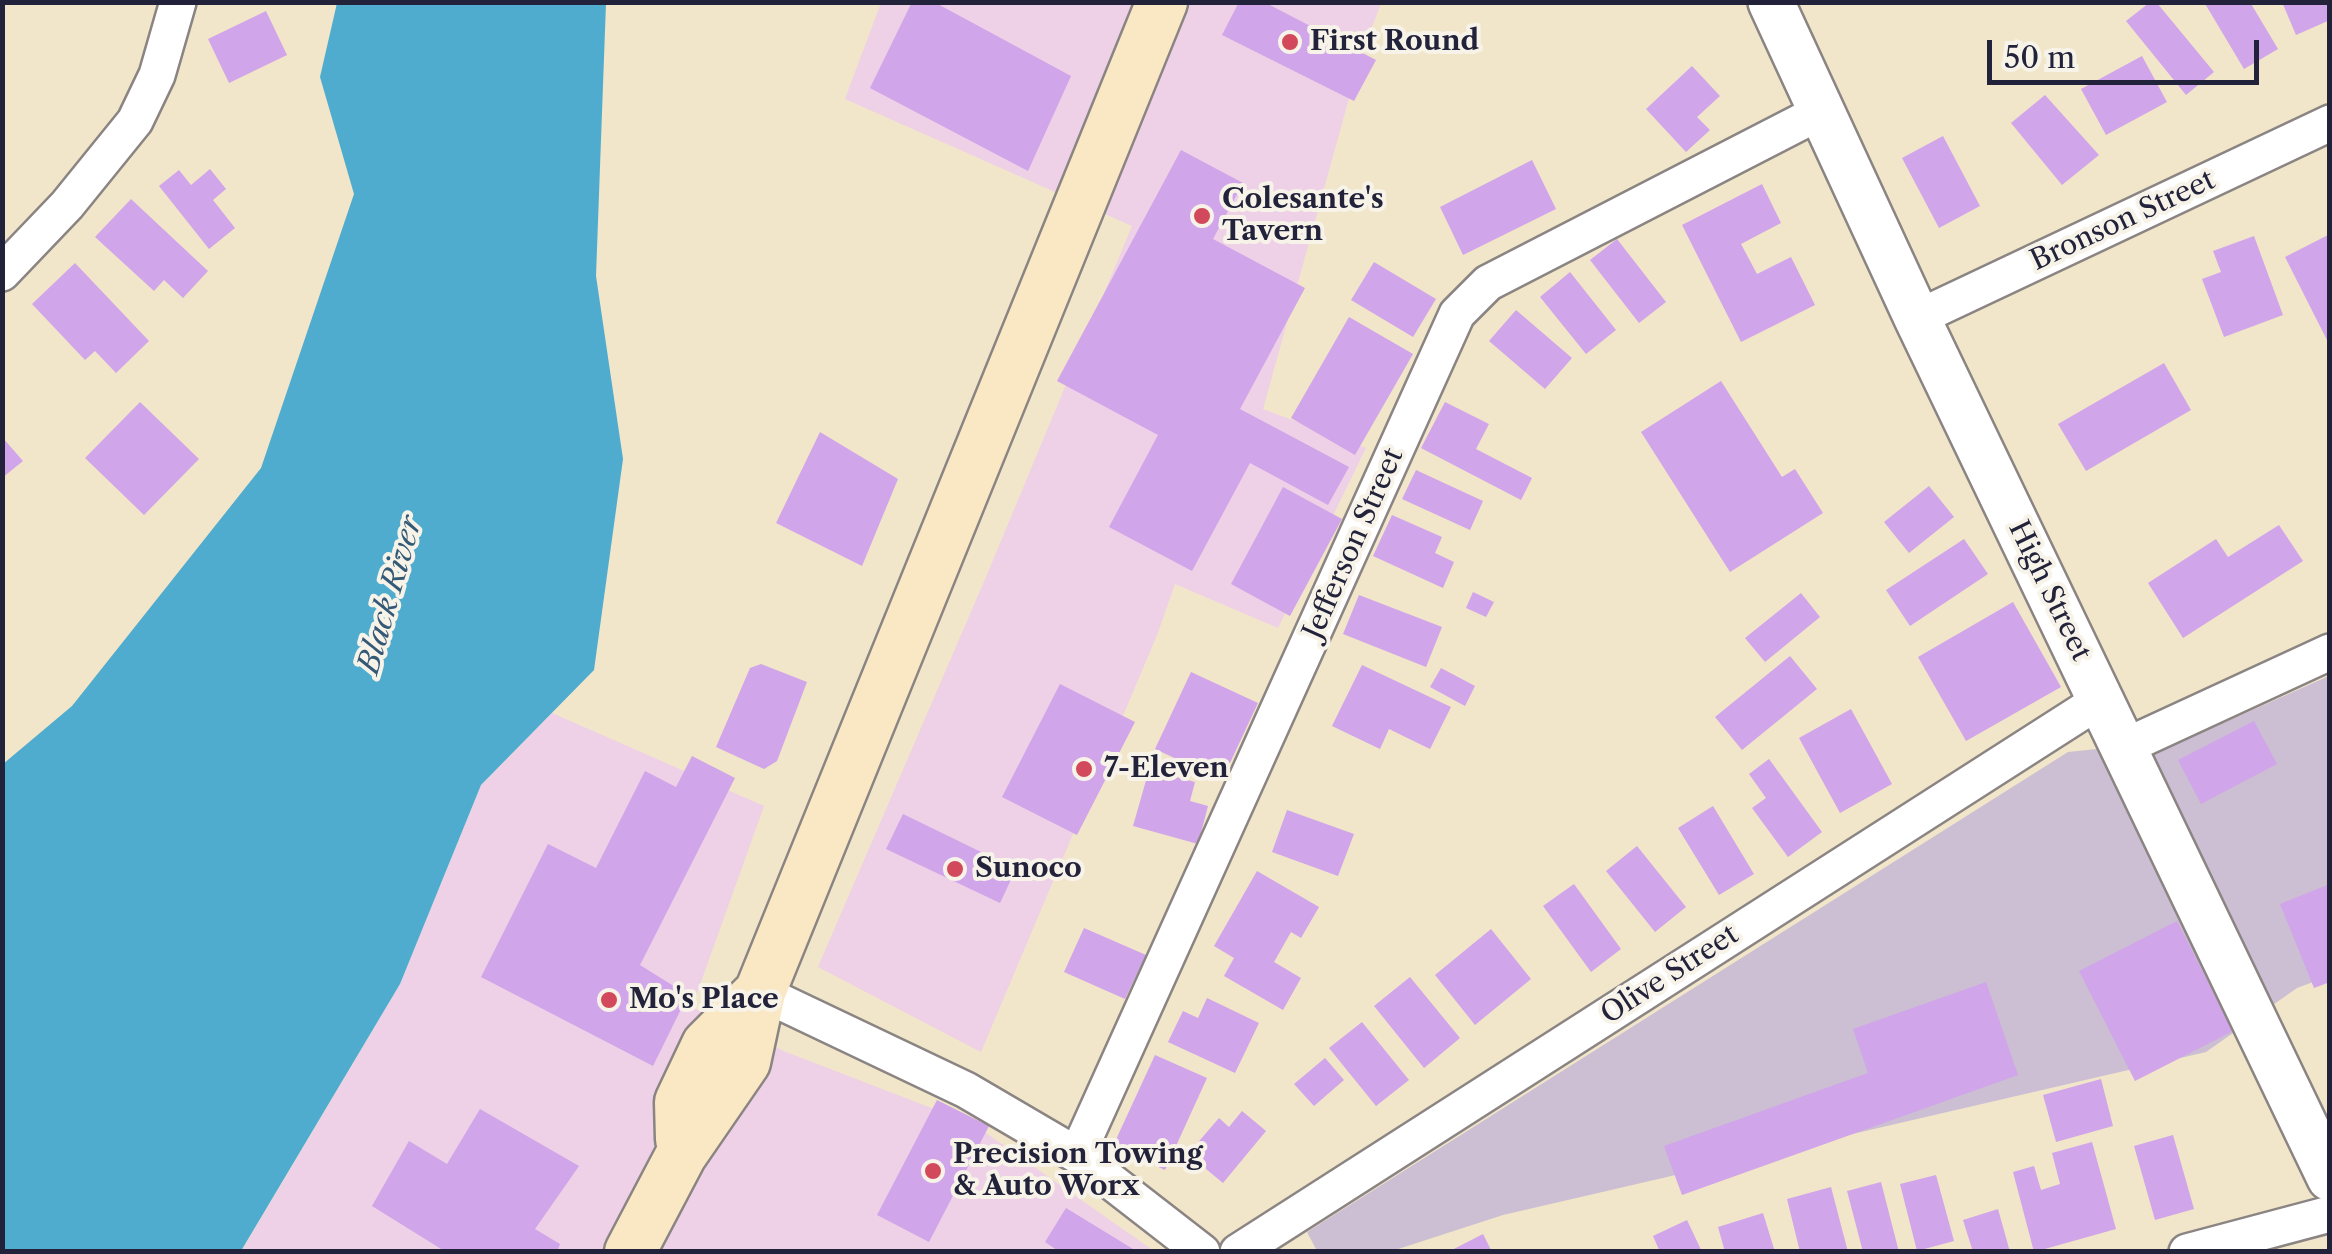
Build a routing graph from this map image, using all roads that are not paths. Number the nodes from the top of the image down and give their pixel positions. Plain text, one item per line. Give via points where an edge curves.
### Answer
1 (178, 2) edge
2 (1162, 2) edge
3 (1771, 2) edge
4 (1822, 111) junction
5 (2330, 124) edge
6 (2, 273) edge
7 (1917, 318) junction
8 (2330, 652) edge
9 (2102, 699) junction
10 (2124, 746) junction
11 (760, 992) junction
12 (1078, 1156) junction
13 (2328, 1169) edge
14 (2330, 1214) edge
15 (630, 1252) edge
16 (1202, 1252) edge
17 (1238, 1252) edge
18 (2187, 1252) edge

1 - 6 street via 157,76 135,121
2 - 11 main road
3 - 4 street, High Street
4 - 7 street, High Street
4 - 12 street, Jefferson Street via 1488,283 1458,314
5 - 7 street, Bronson Street
7 - 9 street, High Street
8 - 10 street
9 - 10 street, High Street
9 - 17 street, Olive Street
10 - 13 street, High Street
11 - 12 street via 966,1090
11 - 15 main road via 707,1045 680,1102 680,1155
12 - 16 street
14 - 18 street

